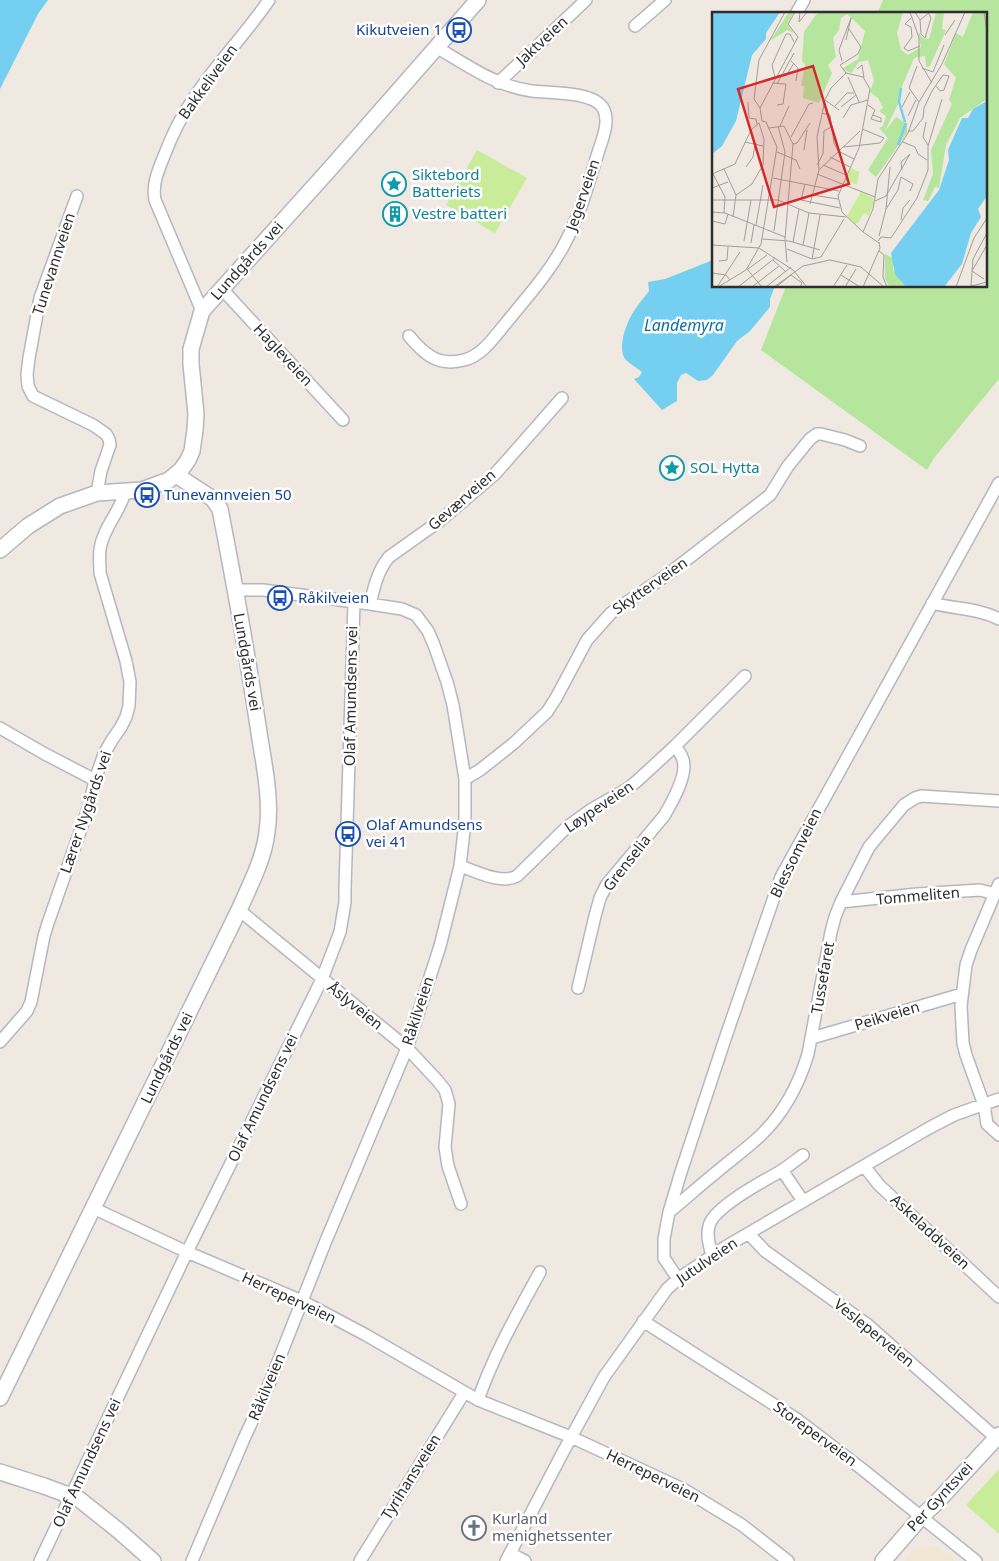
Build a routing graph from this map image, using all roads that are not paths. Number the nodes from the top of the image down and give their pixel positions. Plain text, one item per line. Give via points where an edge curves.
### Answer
1 (269, 0) edge
2 (478, 0) edge
3 (586, 0) edge
4 (665, 0) edge
5 (804, 0) edge
6 (797, 12) edge
7 (636, 26) dead end
8 (436, 47) junction
9 (498, 82) junction
10 (77, 196) dead end
11 (222, 289) junction
12 (202, 311) junction
13 (409, 336) dead end
14 (562, 398) dead end
15 (343, 420) dead end
16 (860, 446) dead end
17 (176, 475) junction
18 (999, 483) edge
19 (125, 492) junction
20 (97, 493) junction
21 (0, 550) edge
22 (235, 590) junction
23 (354, 602) junction
24 (932, 603) junction
25 (370, 604) junction
26 (999, 619) edge
27 (745, 676) dead end
28 (0, 728) edge
29 (675, 746) junction
30 (465, 779) junction
31 (96, 780) junction
32 (999, 801) edge
33 (460, 866) junction
34 (997, 889) edge
35 (841, 902) junction
36 (239, 910) junction
37 (322, 978) junction
38 (578, 988) dead end
39 (962, 994) junction
40 (812, 1038) junction
41 (0, 1042) edge
42 (406, 1048) junction
43 (999, 1098) edge
44 (984, 1105) junction
45 (999, 1135) edge
46 (803, 1155) dead end
47 (864, 1166) junction
48 (782, 1170) junction
49 (803, 1201) junction
50 (461, 1204) dead end
51 (93, 1208) junction
52 (669, 1212) junction
53 (749, 1234) junction
54 (187, 1252) junction
55 (712, 1256) junction
56 (540, 1272) dead end
57 (678, 1279) junction
58 (999, 1297) edge
59 (302, 1301) junction
60 (643, 1321) junction
61 (464, 1393) junction
62 (0, 1398) edge
63 (478, 1400) junction
64 (997, 1436) edge
65 (571, 1437) junction
66 (0, 1472) edge
67 (71, 1495) junction
68 (921, 1517) junction
69 (508, 1557) edge
70 (40, 1561) edge
71 (153, 1561) edge
72 (192, 1561) edge
73 (360, 1561) edge
74 (525, 1561) edge
75 (788, 1561) edge
76 (882, 1561) edge
77 (976, 1561) edge

1 - 12 street, Bakkeliveien via 182,117 153,188 155,200
2 - 8 street, Lundgårds vei
3 - 9 street, Jaktveien
4 - 7 street
5 - 6 street
8 - 9 street, Jegerveien
8 - 11 street, Lundgårds vei
9 - 13 street, Jegerveien via 532,91 579,95 603,109 606,119 603,135 578,216 550,267 480,351 464,360 445,362 429,357
10 - 20 street, Tunevannveien via 40,298 27,374 33,396 93,425 109,439
11 - 12 street, Lundgårds vei
11 - 15 street, Hagleveien
12 - 17 street, Lundgårds vei via 191,349 196,414 194,442 188,460
14 - 25 street, Geværveien via 495,474 441,520 389,557 378,575
16 - 30 street, Skytterveien via 821,434 810,439 770,495 667,575 611,613 586,640 547,712 497,757
17 - 19 street via 161,484
17 - 22 street, Lundgårds vei via 213,500 220,509
18 - 24 street, Blessomveien
19 - 20 street
19 - 31 street, Lærer Nygårds vei via 104,537 99,560 126,661 130,682 129,706 121,727 104,754
20 - 21 street via 48,513
22 - 23 street, Råkilveien via 262,590
22 - 36 street, Lundgårds vei via 268,791 263,851
23 - 25 street, Råkilveien
23 - 37 street, Olaf Amundsens vei via 345,902 340,932
24 - 26 street via 968,609
24 - 52 street, Blessomveien via 781,877
25 - 30 street, Råkilveien via 402,609 416,615 428,631 447,682
27 - 29 street, Løypeveien
28 - 31 street
29 - 33 street, Løypeveien via 628,789 567,827 513,878 507,880
29 - 38 street, Grenselia via 683,758 682,778 664,816 607,884 600,898
30 - 33 street, Råkilveien
31 - 41 street, Lærer Nygårds vei via 44,936 31,1002
32 - 35 street, Tussefaret via 927,796 909,801 869,847
33 - 42 street, Råkilveien via 440,946
34 - 35 street, Tommeliten
34 - 39 street via 971,950
35 - 40 street, Tussefaret via 831,932
36 - 37 street, Åslyveien
36 - 51 street, Lundgårds vei
37 - 42 street, Åslyveien
37 - 54 street, Olaf Amundsens vei
39 - 40 street, Peikveien
39 - 44 street via 963,1043
40 - 52 street, Tussefaret via 801,1075 774,1122
42 - 50 street, Åslyveien via 437,1080 448,1097 445,1147
42 - 59 street, Råkilveien
43 - 44 street, Jutulveien
44 - 45 street via 987,1124
44 - 47 street, Jutulveien via 954,1115
46 - 48 street
47 - 49 street, Jutulveien
47 - 58 street, Askeladdveien
48 - 49 street
48 - 55 street via 724,1206 714,1216 708,1228
49 - 53 street, Jutulveien
51 - 54 street, Herreperveien
51 - 62 street, Lundgårds vei
52 - 57 street, Blessomveien via 664,1258
53 - 55 street, Jutulveien
53 - 64 street, Vesleperveien via 765,1251 874,1330
54 - 59 street, Herreperveien
54 - 67 street, Olaf Amundsens vei
55 - 57 street, Jutulveien
56 - 63 street via 499,1348
57 - 60 street, Jutulveien
59 - 61 street, Herreperveien
59 - 72 street, Råkilveien
60 - 65 street, Jutulveien via 604,1378
60 - 68 street, Storeperveien via 798,1420
61 - 63 street, Herreperveien
61 - 73 street, Tyrihansveien
63 - 65 street, Herreperveien
64 - 68 street, Per Gyntsvei
65 - 69 street, Jutulveien
65 - 75 street, Herreperveien via 683,1489 742,1526
66 - 67 street
67 - 70 street, Olaf Amundsens vei
67 - 71 street
68 - 76 street, Per Gyntsvei
68 - 77 street, Storeperveien
69 - 74 street

